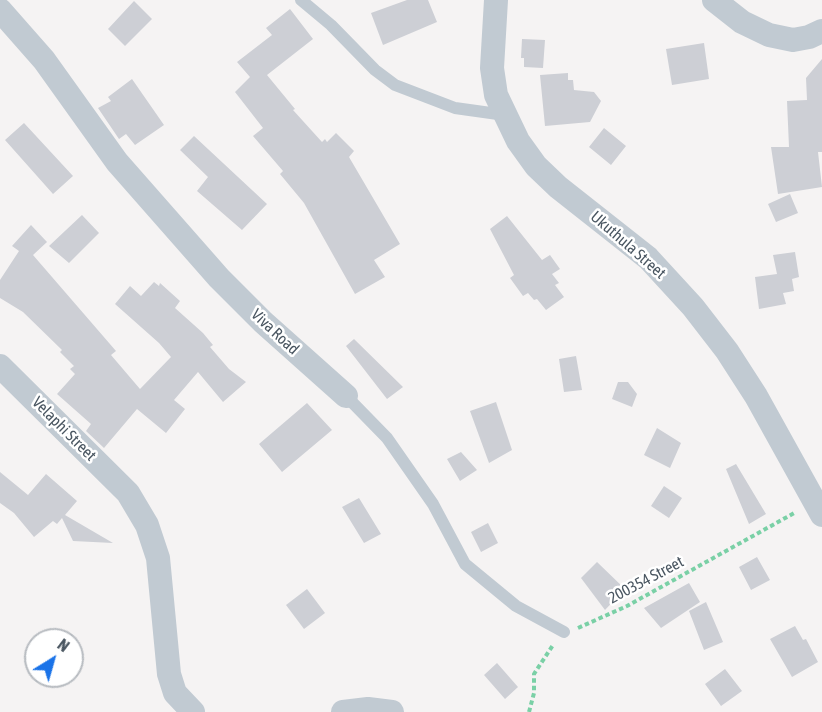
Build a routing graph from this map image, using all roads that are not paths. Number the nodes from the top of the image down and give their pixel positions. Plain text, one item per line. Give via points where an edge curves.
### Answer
1 (300, 0) edge
2 (496, 0) edge
3 (714, 0) edge
4 (0, 10) edge
5 (822, 31) edge
6 (505, 115) junction
7 (0, 366) edge
8 (346, 396) joint
9 (819, 508) edge
10 (564, 632) road end
11 (193, 712) edge
12 (343, 712) edge
13 (392, 712) edge

1 - 6 lane via 395,85 455,108
2 - 6 street, Ukuthula Street via 492,68 496,95
3 - 5 street via 742,22 769,35 793,40
4 - 8 street, Viva Road via 44,60 117,162 219,278
6 - 9 street, Ukuthula Street via 536,166 648,258 693,307 756,396
7 - 11 street, Velaphi Street via 128,493 147,525 158,558 169,674 175,693
8 - 10 lane, Viva Road via 387,438 433,504 465,564 516,606
12 - 13 street via 368,708

